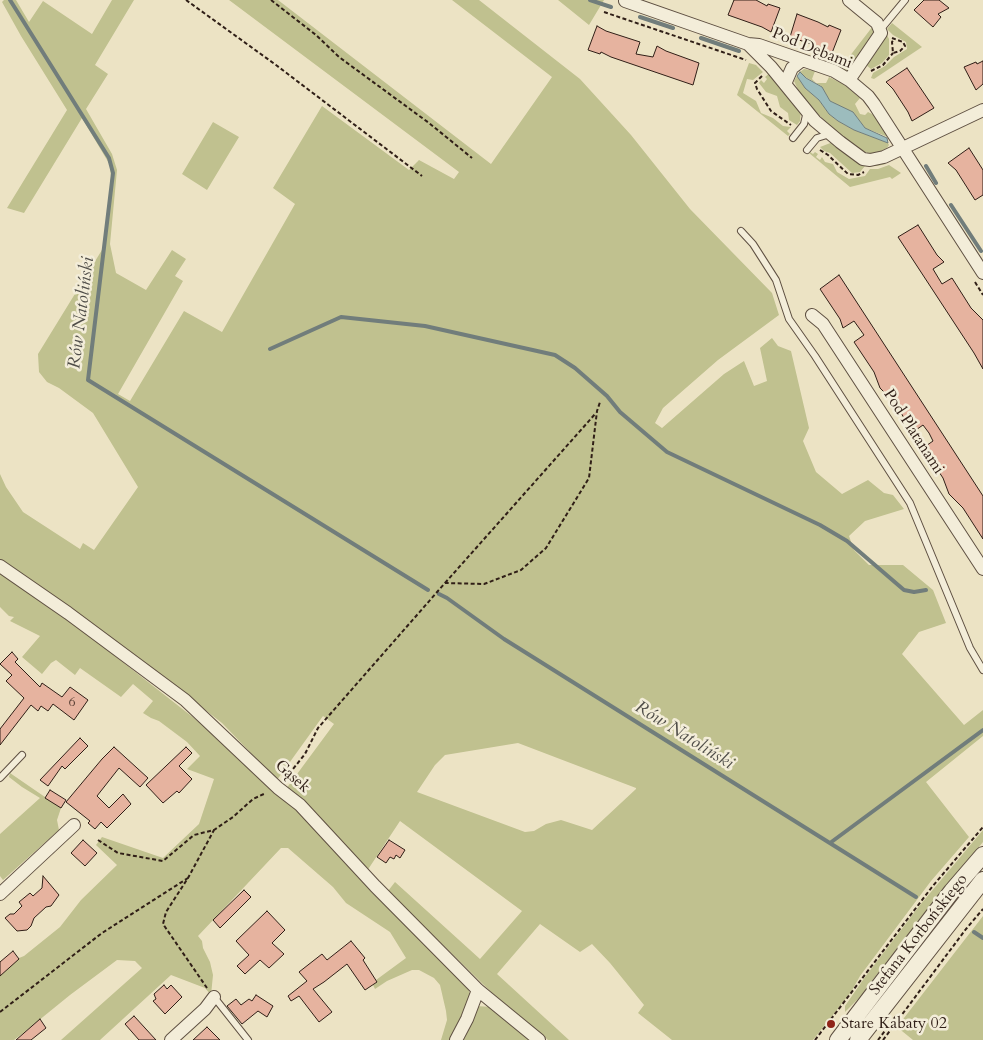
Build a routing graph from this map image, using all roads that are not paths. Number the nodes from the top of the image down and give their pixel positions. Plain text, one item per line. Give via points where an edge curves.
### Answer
1 (849, 0) edge
2 (905, 0) edge
3 (625, 1) edge
4 (881, 29) junction
5 (748, 44) junction
6 (801, 61) junction
7 (849, 80) junction
8 (785, 84) junction
9 (807, 110) junction
10 (983, 110) edge
11 (830, 134) junction
12 (793, 138) dead end
13 (902, 149) junction
14 (807, 150) dead end
15 (742, 231) dead end
16 (981, 266) edge
17 (812, 315) dead end
18 (0, 566) edge
19 (983, 569) edge
20 (983, 670) edge
21 (22, 755) dead end
22 (0, 778) edge
23 (74, 825) dead end
24 (983, 855) edge
25 (983, 880) edge
26 (0, 894) edge
27 (478, 990) junction
28 (214, 997) joint
29 (171, 1040) edge
30 (248, 1040) edge
31 (456, 1040) edge
32 (539, 1040) edge
33 (838, 1040) edge
34 (858, 1040) edge

1 - 4 street
2 - 4 lane
3 - 5 street, Pod Dębami
4 - 7 street via 880,37
5 - 6 street, Pod Dębami
5 - 8 street
6 - 7 street, Pod Dębami via 834,71
6 - 8 street via 792,68
7 - 13 street, Pod Dębami via 868,96
8 - 9 street
9 - 11 street
9 - 12 lane via 804,124
10 - 13 street
11 - 13 street via 857,155 870,160
11 - 14 lane via 817,138
13 - 16 street, Pod Dębami
15 - 20 lane via 776,280 789,319 910,503 970,648
17 - 19 street, Pod Platanami via 823,324
18 - 27 street, Gąsek via 185,700 315,820
21 - 22 lane
23 - 26 street
24 - 33 street, Stefana Korbońskiego
25 - 34 street, Stefana Korbońskiego
27 - 31 street
27 - 32 street, Gąsek
28 - 29 street
28 - 30 lane

